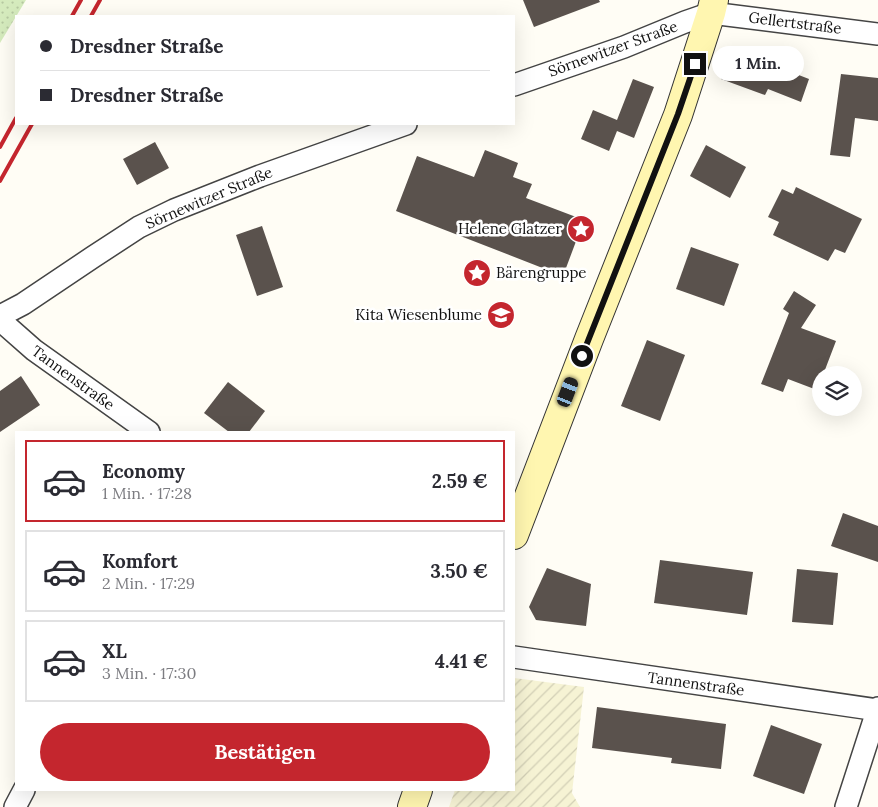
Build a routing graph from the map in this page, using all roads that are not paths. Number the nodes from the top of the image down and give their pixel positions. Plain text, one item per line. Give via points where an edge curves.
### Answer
1 (713, 6) edge
2 (878, 34) edge
3 (515, 86) edge
4 (403, 125) edge
5 (0, 316) edge
6 (0, 320) edge
7 (147, 431) edge
8 (515, 532) edge
9 (515, 657) edge
10 (878, 709) edge
11 (24, 791) edge
12 (418, 791) edge
13 (16, 807) edge
14 (412, 807) edge
15 (846, 807) edge

1 - 2 street, Gellertstraße
1 - 3 street, Sörnewitzer Straße via 685,22 624,47
1 - 8 main road via 678,114
4 - 5 street, Sörnewitzer Straße via 174,210 139,227
6 - 7 street, Tannenstraße via 34,350
9 - 10 street, Tannenstraße
10 - 15 street
11 - 13 street
12 - 14 main road

